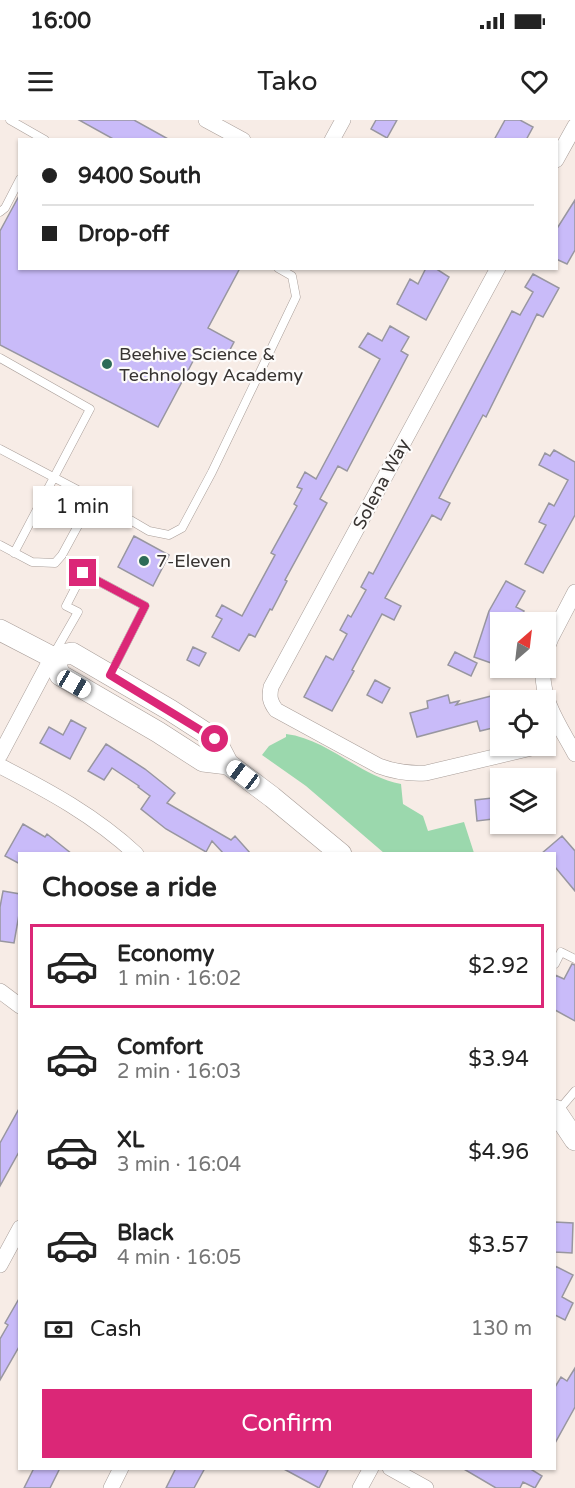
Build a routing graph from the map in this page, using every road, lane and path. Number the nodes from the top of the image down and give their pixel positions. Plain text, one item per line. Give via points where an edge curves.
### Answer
1 (10, 120) edge
2 (206, 120) edge
3 (343, 120) edge
4 (575, 126) edge
5 (40, 138) edge
6 (239, 138) edge
7 (333, 138) edge
8 (558, 156) edge
9 (18, 183) edge
10 (0, 212) edge
11 (282, 270) edge
12 (497, 270) edge
13 (0, 358) edge
14 (0, 449) edge
15 (55, 477) junction
16 (93, 498) junction
17 (0, 545) edge
18 (14, 553) junction
19 (575, 592) edge
20 (556, 628) edge
21 (0, 630) edge
22 (52, 657) junction
23 (110, 675) junction
24 (544, 678) edge
25 (571, 737) edge
26 (556, 741) edge
27 (575, 754) edge
28 (0, 755) edge
29 (498, 756) edge
30 (228, 764) junction
31 (0, 766) edge
32 (134, 852) edge
33 (339, 852) edge
34 (575, 959) edge
35 (556, 962) edge
36 (0, 991) edge
37 (18, 1004) edge
38 (575, 1091) edge
39 (556, 1111) edge
40 (575, 1140) edge
41 (18, 1232) edge
42 (0, 1265) edge
43 (120, 1470) edge
44 (370, 1470) edge
45 (394, 1470) edge
46 (111, 1488) edge
47 (360, 1488) edge
48 (426, 1488) edge

1 - 5 lane
2 - 6 street
3 - 7 street
4 - 8 street
9 - 10 lane
11 - 16 lane via 292,276 296,297 182,528 169,535 150,531
12 - 29 street, Solena Way via 271,687 271,702 276,710 379,766 409,774
13 - 15 lane via 90,409
14 - 15 lane
15 - 16 lane
15 - 18 lane
16 - 18 lane via 55,563 32,562
17 - 18 lane
19 - 20 street
21 - 22 main road
22 - 23 main road via 72,653
22 - 23 lane via 78,612 66,606 83,573 145,606
22 - 28 street
22 - 30 main road via 60,675 203,761
23 - 30 main road via 215,739
24 - 25 street via 549,705
25 - 26 street
25 - 27 street
30 - 33 main road
31 - 32 street via 92,817
34 - 35 lane via 561,952
36 - 37 street
38 - 39 lane
39 - 40 main road
41 - 42 street
43 - 46 street
44 - 47 street
45 - 48 street

